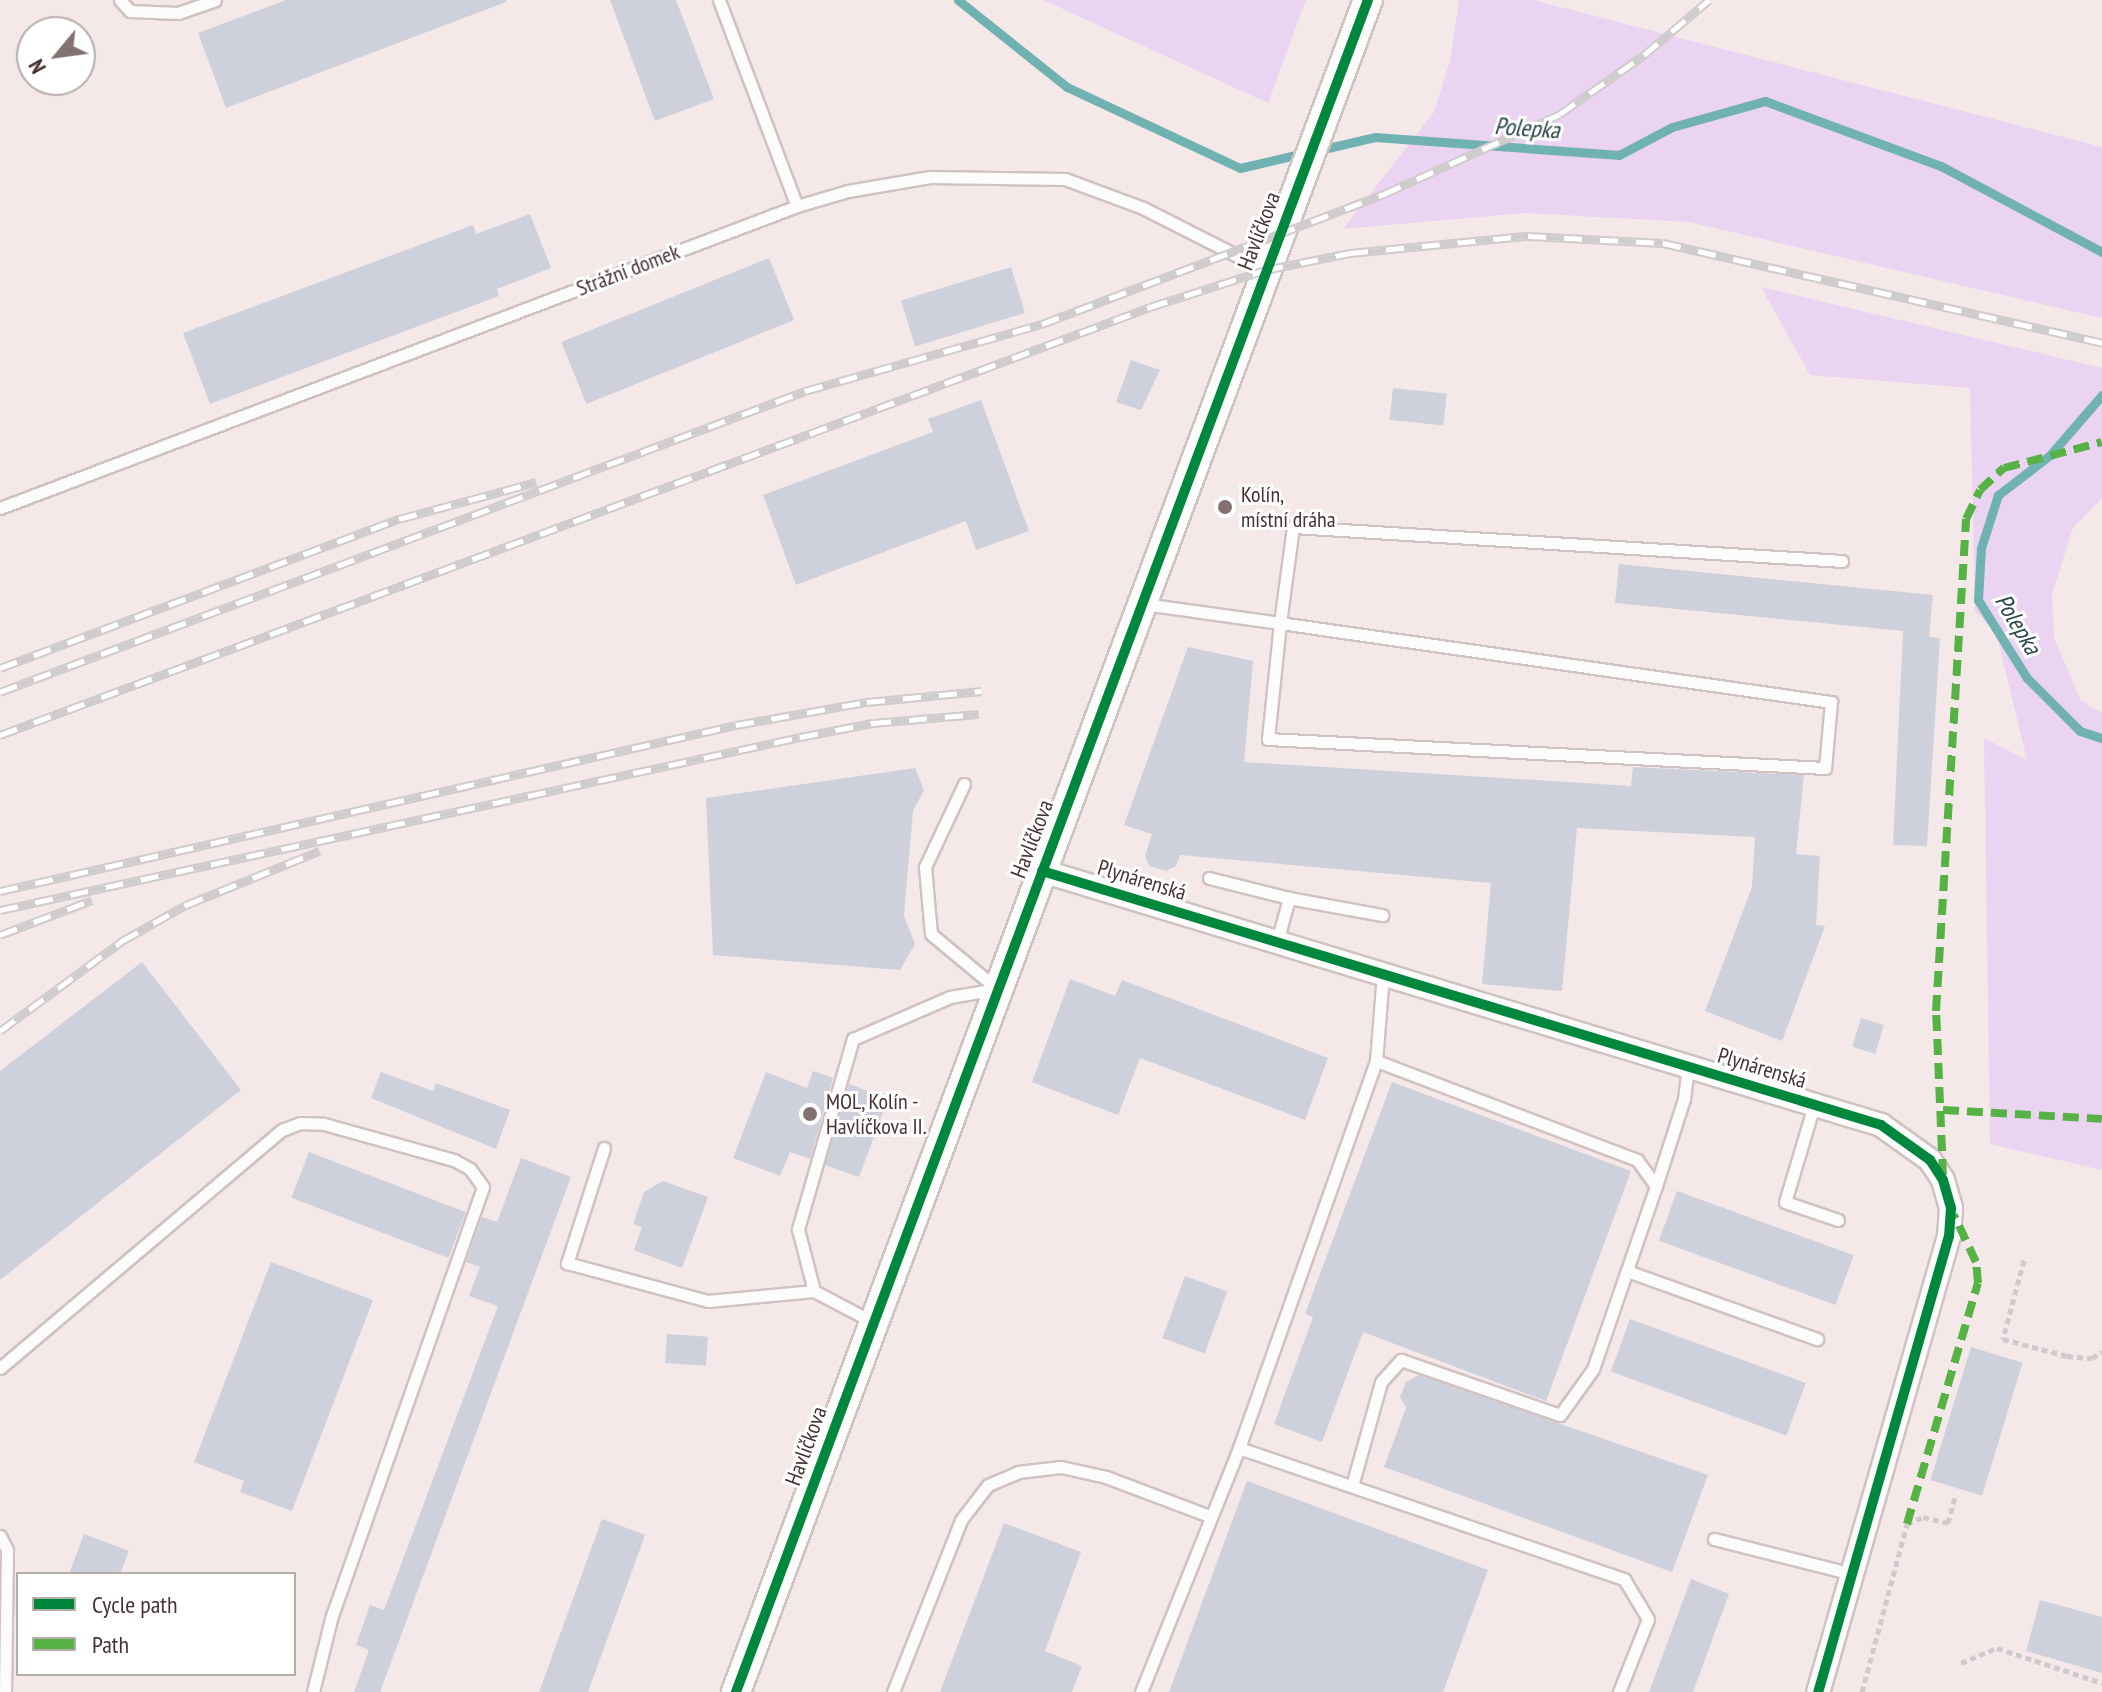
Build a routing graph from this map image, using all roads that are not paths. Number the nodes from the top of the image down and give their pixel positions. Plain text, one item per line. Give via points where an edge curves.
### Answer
1 (120, 0) edge
2 (215, 0) edge
3 (719, 0) edge
4 (1368, 0) edge
5 (797, 206) junction
6 (1265, 270) junction
7 (0, 508) edge
8 (1842, 561) dead end
9 (1143, 604) junction
10 (1280, 623) junction
11 (964, 784) dead end
12 (1042, 871) junction
13 (1209, 878) dead end
14 (1289, 898) junction
15 (1382, 915) dead end
16 (1277, 942) junction
17 (1383, 974) junction
18 (998, 989) junction
19 (1376, 1061) junction
20 (1688, 1067) junction
21 (1814, 1105) junction
22 (604, 1148) dead end
23 (1656, 1186) junction
24 (1838, 1220) dead end
25 (1627, 1271) junction
26 (814, 1291) junction
27 (873, 1322) junction
28 (1817, 1339) dead end
29 (0, 1368) edge
30 (1239, 1448) junction
31 (1352, 1486) junction
32 (1209, 1516) junction
33 (0, 1536) edge
34 (1714, 1539) dead end
35 (1852, 1574) junction
36 (5, 1692) edge
37 (313, 1692) edge
38 (736, 1692) edge
39 (893, 1692) edge
40 (1141, 1692) edge
41 (1619, 1692) edge
42 (1818, 1692) edge

1 - 2 lane via 130,11 178,13
3 - 5 lane
4 - 6 street, Havlíčkova
5 - 6 lane, Strážní domek via 930,177 1065,179 1143,208
5 - 7 lane, Strážní domek
6 - 9 street, Havlíčkova
8 - 10 lane via 1293,527
9 - 10 lane
9 - 12 street, Havlíčkova
10 - 10 lane via 1268,739 1825,768 1831,702
11 - 18 lane via 925,867 931,934
12 - 16 street, Plynárenská
12 - 18 street, Havlíčkova
13 - 14 lane
14 - 15 lane
14 - 16 lane
16 - 17 street, Plynárenská
17 - 19 lane
17 - 20 street, Plynárenská
18 - 26 lane via 950,997 853,1039 798,1229
18 - 27 street, Havlíčkova
19 - 23 lane via 1637,1160
19 - 30 lane
20 - 21 street, Plynárenská
20 - 23 lane via 1684,1099
21 - 24 lane via 1785,1202
21 - 35 street, Plynárenská via 1908,1139 1943,1180 1951,1208 1943,1265
22 - 26 lane via 567,1263 708,1301
23 - 25 lane
25 - 28 lane
25 - 31 lane via 1593,1369 1560,1415 1401,1360 1381,1382
26 - 27 lane
27 - 38 street, Havlíčkova
29 - 37 lane via 282,1130 300,1123 324,1124 470,1169 483,1187 331,1619
30 - 31 lane
30 - 32 lane
31 - 41 lane via 1624,1579 1648,1619
32 - 39 lane via 1106,1477 1061,1467 1018,1472 988,1485 961,1520
32 - 40 lane
33 - 36 lane via 7,1550
34 - 35 lane
35 - 42 street, Plynárenská

